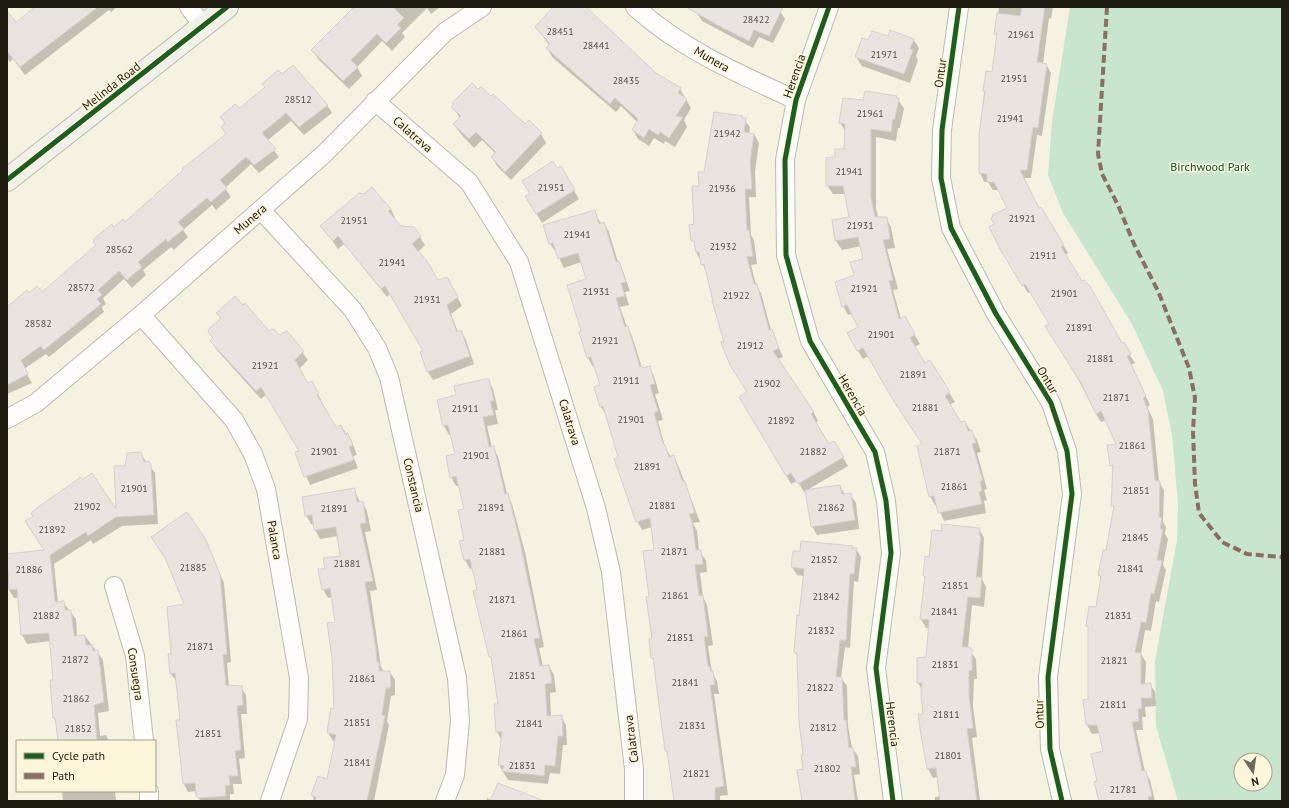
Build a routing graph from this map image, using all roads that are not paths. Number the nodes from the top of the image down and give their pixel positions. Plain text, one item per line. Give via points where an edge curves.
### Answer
1 (189, 7) edge
2 (227, 7) edge
3 (482, 7) edge
4 (634, 7) edge
5 (829, 7) edge
6 (956, 8) edge
7 (203, 26) junction
8 (796, 100) junction
9 (375, 102) junction
10 (7, 180) edge
11 (261, 210) junction
12 (141, 315) junction
13 (7, 419) edge
14 (114, 586) dead end
15 (144, 740) edge
16 (270, 801) edge
17 (445, 801) edge
18 (634, 801) edge
19 (893, 801) edge
20 (1062, 801) edge

1 - 7 street
2 - 7 main road, Melinda Road
3 - 9 street, Munera via 445,32
4 - 8 street, Munera via 652,22 720,65
5 - 8 street, Herencia
6 - 20 street, Ontur via 942,130 941,178 951,228 996,314 1051,403 1067,451 1072,494 1048,677 1050,749
7 - 10 main road, Melinda Road
8 - 19 street, Herencia via 785,160 786,254 810,341 875,452 886,501 891,553 876,668
9 - 11 street, Munera via 324,154
9 - 18 street, Calatrava via 469,182 519,262 596,508 611,572 634,769
11 - 12 street, Munera
11 - 17 street, Constancia via 352,310 377,348 389,377 458,678 460,721 455,775
12 - 13 street, Munera via 36,402
12 - 16 street, Palanca via 234,420 253,454 266,489 299,678 298,719
14 - 15 street, Consuegra via 135,656

